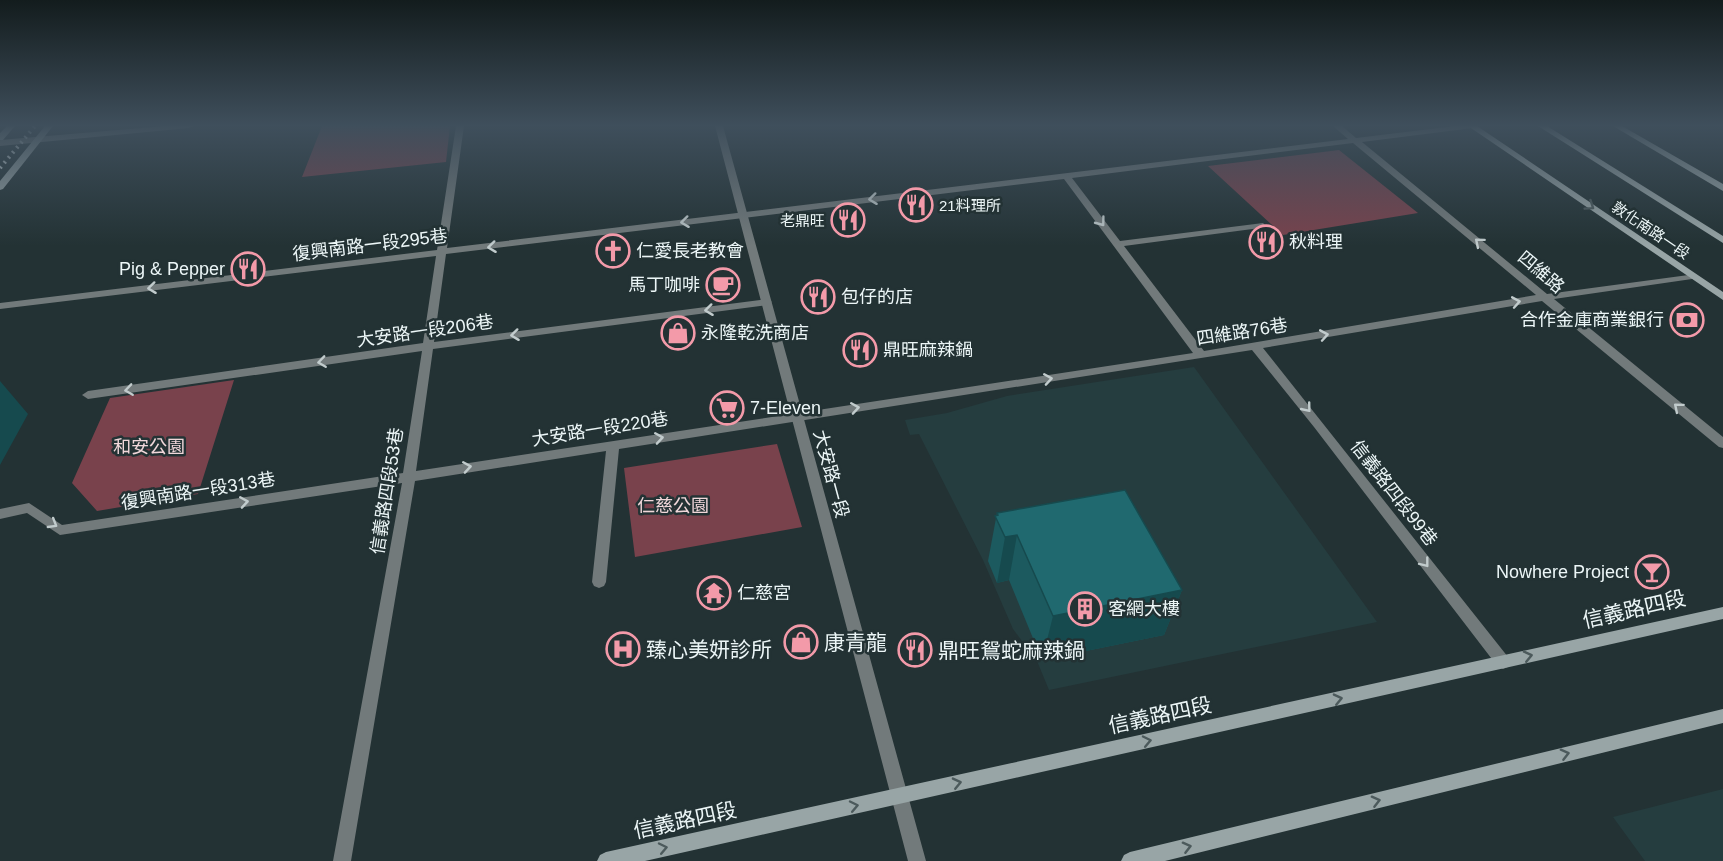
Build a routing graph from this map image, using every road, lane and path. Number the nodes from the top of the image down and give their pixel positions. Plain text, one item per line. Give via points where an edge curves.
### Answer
1 (16, 166) edge
2 (454, 166) edge
3 (730, 166) edge
4 (1147, 166) edge
5 (1386, 166) edge
6 (1532, 166) edge
7 (1606, 166) edge
8 (1686, 166) edge
9 (1066, 176) junction
10 (0, 187) edge
11 (1723, 188) edge
12 (743, 215) junction
13 (1260, 225) dead end
14 (1723, 240) edge
15 (1118, 244) junction
16 (441, 254) junction
17 (1692, 276) junction
18 (1545, 297) junction
19 (1723, 297) edge
20 (767, 302) junction
21 (0, 306) edge
22 (429, 346) junction
23 (1256, 347) junction
24 (1201, 355) junction
25 (88, 395) dead end
26 (798, 417) junction
27 (1723, 444) edge
28 (613, 445) junction
29 (409, 476) junction
30 (0, 514) edge
31 (599, 582) dead end
32 (1723, 613) edge
33 (1503, 662) junction
34 (1723, 716) edge
35 (900, 796) junction
36 (342, 861) edge
37 (606, 861) edge
38 (917, 861) edge
39 (1130, 861) edge

1 - 10 main road
2 - 16 street, 信義路四段53巷
3 - 12 street, 大安路一段
4 - 9 street, 復興南路一段295巷
18 -> 5 street, 四維路
6 -> 17 main road, 敦化南路一段
7 - 14 main road, 敦化南路一段
8 - 11 main road
9 -> 12 street, 復興南路一段295巷
9 -> 15 street
12 -> 16 street, 復興南路一段295巷
12 - 20 street, 大安路一段
13 - 15 street
15 - 24 street
16 -> 21 street, 復興南路一段295巷
16 - 22 street, 信義路四段53巷
17 - 18 street, 四維路76巷
17 - 19 main road, 敦化南路一段
23 -> 18 street, 四維路76巷
27 -> 18 street, 四維路
20 -> 22 street, 大安路一段206巷
20 - 26 street, 大安路一段
22 -> 25 street, 大安路一段206巷
22 - 29 street, 信義路四段53巷
23 - 24 street, 四維路76巷
23 -> 33 street, 信義路四段99巷
26 -> 24 street, 四維路76巷
28 -> 26 street, 大安路一段220巷
26 - 35 street, 大安路一段
29 -> 28 street, 大安路一段220巷
28 - 31 street
30 -> 29 street, 復興南路一段313巷 via 29,508 60,530
29 - 36 street, 信義路四段53巷
33 -> 32 main road, 信義路四段
35 -> 33 main road, 信義路四段
39 -> 34 main road
37 -> 35 main road, 信義路四段
35 - 38 street, 大安路一段

